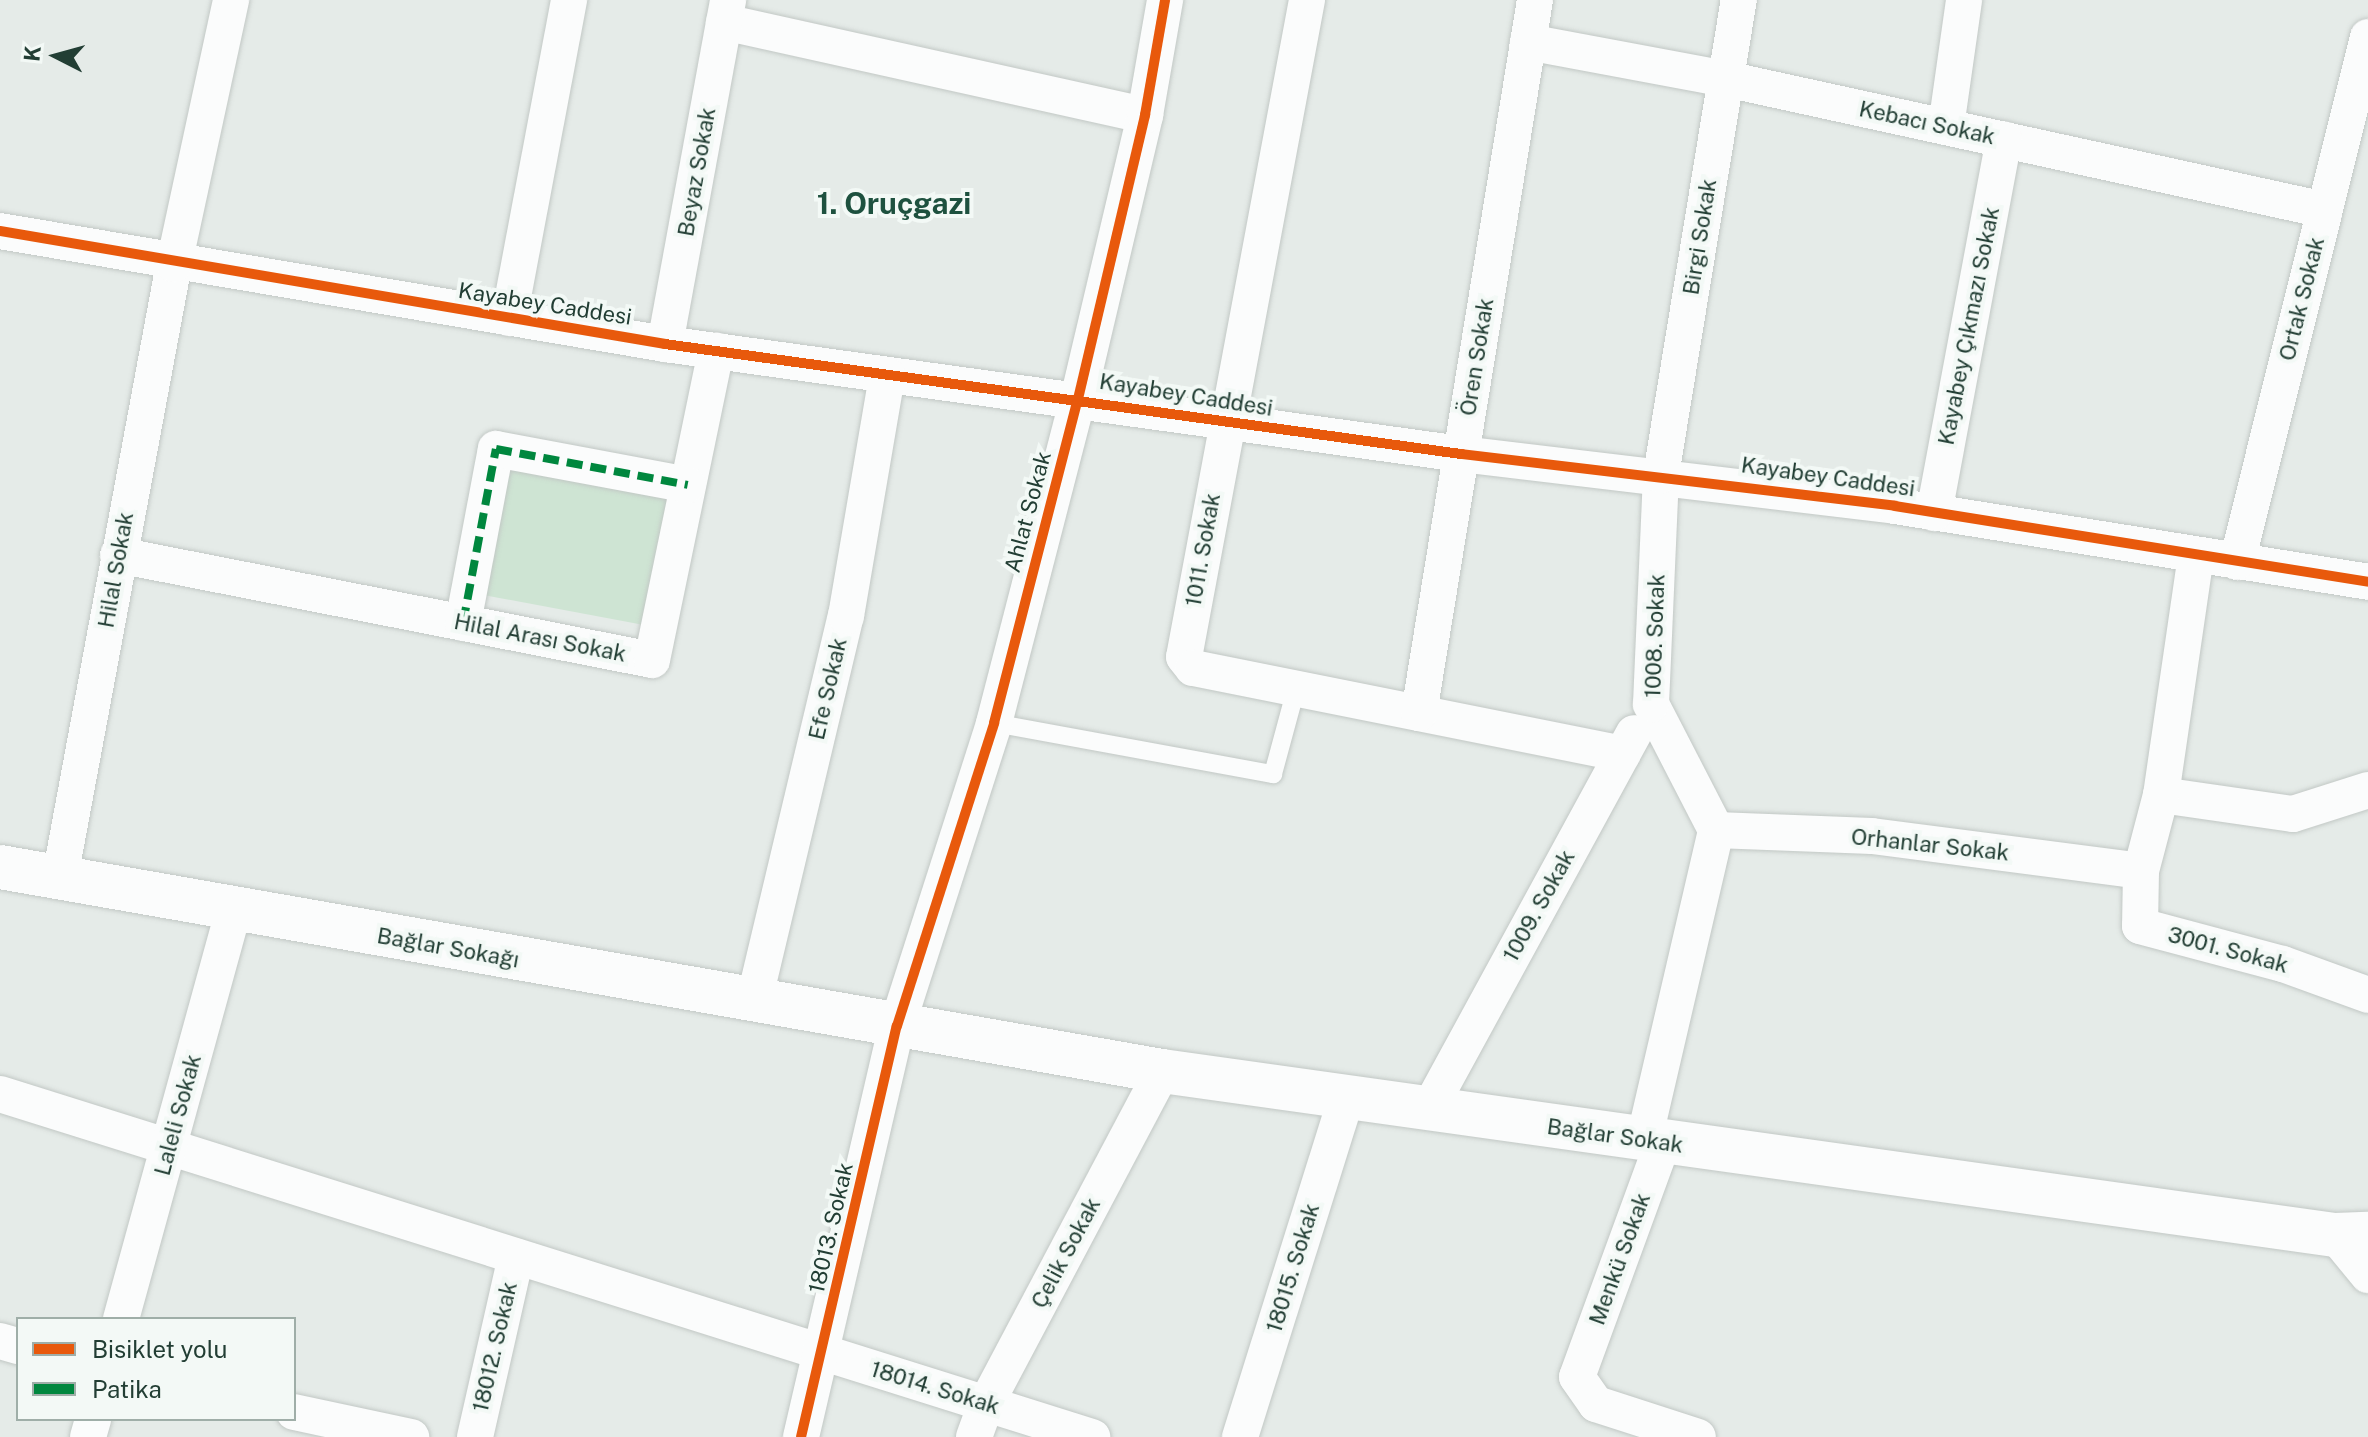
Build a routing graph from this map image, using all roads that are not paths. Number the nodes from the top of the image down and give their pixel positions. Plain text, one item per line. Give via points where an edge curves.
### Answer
1 (231, 0) edge
2 (569, 0) edge
3 (1165, 0) edge
4 (1307, 0) edge
5 (1535, 0) edge
6 (1739, 0) edge
7 (1964, 0) edge
8 (726, 11) edge
9 (2368, 37) edge
10 (1528, 42) junction
11 (1726, 79) junction
12 (1145, 115) junction
13 (1946, 127) junction
14 (2004, 140) junction
15 (2325, 210) junction
16 (0, 231) edge
17 (174, 264) junction
18 (509, 318) junction
19 (665, 344) junction
20 (716, 351) junction
21 (887, 375) junction
22 (1078, 399) junction
23 (1225, 422) junction
24 (1461, 454) junction
25 (1661, 475) junction
26 (688, 485) junction
27 (1934, 513) junction
28 (118, 555) junction
29 (2196, 556) junction
30 (2237, 562) junction
31 (2368, 582) edge
32 (463, 623) junction
33 (1296, 689) junction
34 (1651, 704) junction
35 (1419, 713) junction
36 (994, 723) junction
37 (1622, 754) junction
38 (2368, 790) edge
39 (2161, 795) junction
40 (1716, 830) junction
41 (0, 867) edge
42 (2141, 871) junction
43 (60, 877) junction
44 (234, 910) junction
45 (2368, 995) edge
46 (754, 1001) junction
47 (897, 1026) junction
48 (1162, 1071) junction
49 (0, 1094) edge
50 (1346, 1099) junction
51 (1429, 1109) junction
52 (1654, 1141) junction
53 (169, 1147) junction
54 (2352, 1235) edge
55 (516, 1257) junction
56 (2368, 1275) edge
57 (122, 1317) edge
58 (823, 1354) junction
59 (296, 1412) edge
60 (980, 1420) edge
61 (411, 1437) edge
62 (475, 1437) edge
63 (801, 1437) edge
64 (1092, 1437) edge
65 (1240, 1437) edge
66 (1698, 1437) edge

1 - 17 street, Hilal Sokak
2 - 18 street
3 - 12 street, Ahlat Sokak
4 - 23 street, 1011. Sokak
5 - 10 street, Ören Sokak
6 - 11 street, Birgi Sokak
7 - 13 street
8 - 12 street
8 - 19 street, Beyaz Sokak
9 - 15 street, Ortak Sokak
10 - 11 street, Kebacı Sokak
10 - 24 street, Ören Sokak
11 - 13 street, Kebacı Sokak
11 - 25 street, Birgi Sokak
12 - 22 street, Ahlat Sokak
13 - 14 street, Kebacı Sokak
14 - 15 street, Kebacı Sokak
14 - 27 street, Kayabey Çıkmazı Sokak
15 - 30 street, Ortak Sokak
16 - 17 street, Kayabey Caddesi
17 - 18 street, Kayabey Caddesi
17 - 28 street, Hilal Sokak
18 - 19 street, Kayabey Caddesi
19 - 20 street, Kayabey Caddesi
20 - 21 street, Kayabey Caddesi
20 - 26 street, Hilal Arası Sokak
21 - 22 street, Kayabey Caddesi
21 - 46 street, Efe Sokak via 846,616
22 - 23 street, Kayabey Caddesi
22 - 36 street, Ahlat Sokak
23 - 24 street, Kayabey Caddesi
23 - 33 street, 1011. Sokak via 1184,657 1193,668
24 - 25 street, Kayabey Caddesi
24 - 35 street, Ören Sokak
25 - 27 street, Kayabey Caddesi
25 - 34 street, 1008. Sokak
26 - 32 street, Hilal Arası Sokak via 652,660
26 - 32 street via 496,449
27 - 29 street, Kayabey Caddesi
28 - 32 street, Hilal Arası Sokak
28 - 43 street, Hilal Sokak
29 - 30 street, Kayabey Caddesi
29 - 39 street
30 - 31 street, Kayabey Caddesi
33 - 35 street, 1011. Sokak
33 - 36 lane via 1273,774
34 - 37 street, 1009. Sokak
34 - 40 street, 1008. Sokak
35 - 37 street, 1011. Sokak
36 - 47 street, Ahlat Sokak
37 - 51 street, 1009. Sokak
38 - 39 street via 2293,814
39 - 42 street
40 - 42 street, Orhanlar Sokak via 1872,836
40 - 52 street
41 - 43 main road, Bağlar Sokağı
42 - 45 street, 3001. Sokak via 2140,926 2283,964
43 - 44 main road, Bağlar Sokağı
44 - 46 main road, Bağlar Sokağı
44 - 53 street, Laleli Sokak
46 - 47 main road, Bağlar Sokağı
47 - 48 main road, Bağlar Sokak
47 - 58 street, 18013. Sokak
48 - 50 main road, Bağlar Sokak
48 - 60 street, Çelik Sokak
49 - 53 street, 18014. Sokak
50 - 51 main road, Bağlar Sokak
50 - 65 street, 18015. Sokak
51 - 52 main road, Bağlar Sokak
52 - 54 main road, Bağlar Sokak
52 - 66 street, Menkü Sokak via 1577,1377 1596,1404
53 - 55 street, 18014. Sokak
53 - 57 street, Laleli Sokak
54 - 56 street, Bağlar Sokak
55 - 58 street, 18014. Sokak
55 - 62 street, 18012. Sokak
58 - 60 street, 18014. Sokak
58 - 63 street, 18013. Sokak
59 - 61 street
60 - 64 street, 18014. Sokak

